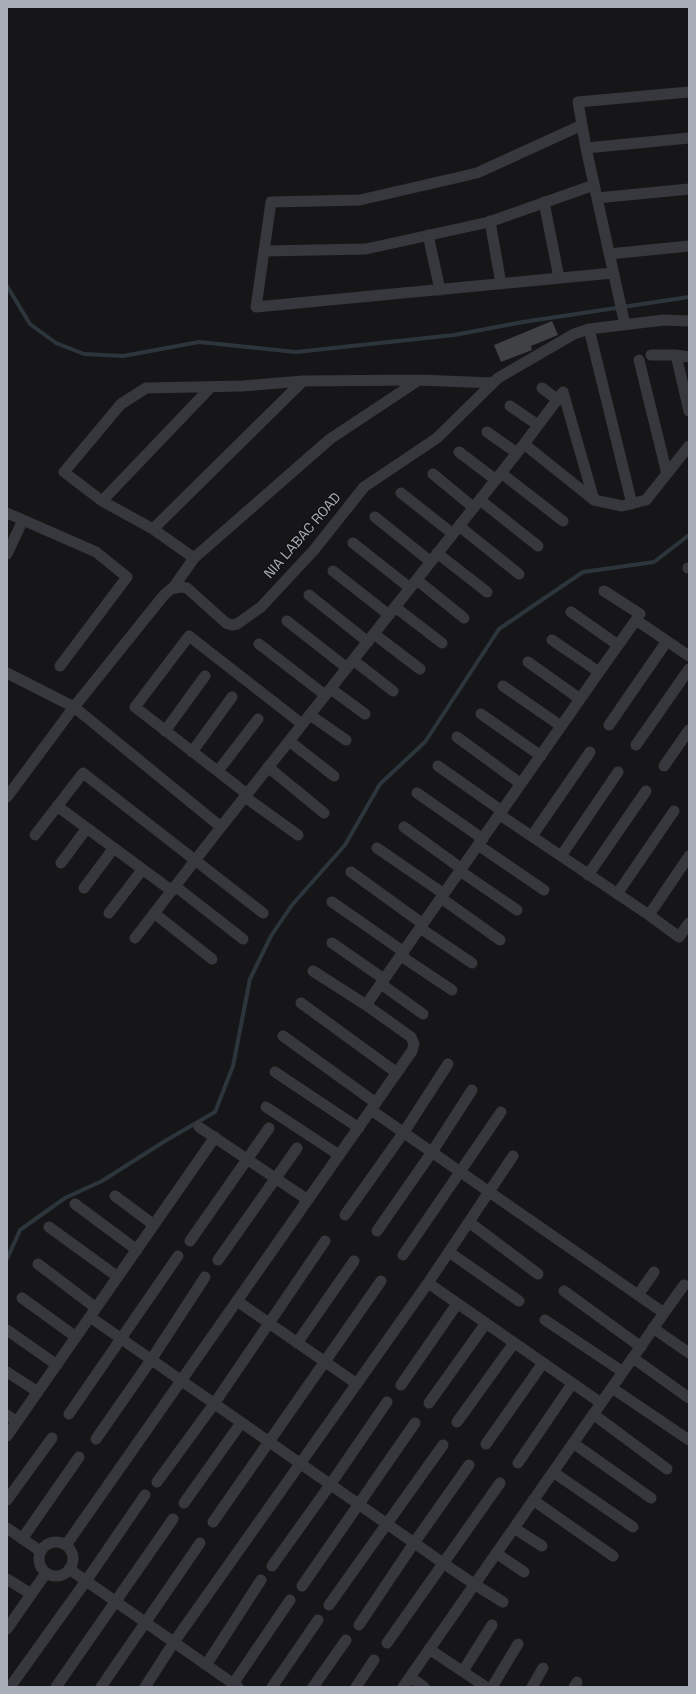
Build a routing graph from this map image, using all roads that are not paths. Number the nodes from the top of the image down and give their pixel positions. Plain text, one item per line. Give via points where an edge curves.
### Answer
1 (689, 92) edge
2 (582, 125) junction
3 (689, 138) edge
4 (586, 148) junction
5 (594, 184) junction
6 (689, 190) edge
7 (597, 198) junction
8 (544, 202) junction
9 (490, 222) junction
10 (428, 235) junction
11 (689, 246) edge
12 (264, 251) junction
13 (609, 254) junction
14 (613, 273) junction
15 (559, 278) junction
16 (502, 284) junction
17 (440, 290) junction
18 (624, 320) junction
19 (689, 321) edge
20 (590, 329) junction
21 (651, 355) dead end
22 (676, 356) junction
23 (689, 357) edge
24 (639, 360) dead end
25 (303, 380) junction
26 (419, 380) junction
27 (493, 383) junction
28 (211, 387) junction
29 (542, 388) dead end
30 (558, 400) junction
31 (510, 406) dead end
32 (689, 411) edge
33 (538, 425) junction
34 (488, 432) dead end
35 (524, 444) junction
36 (689, 446) edge
37 (459, 452) dead end
38 (517, 453) junction
39 (433, 474) dead end
40 (667, 474) junction
41 (498, 476) junction
42 (401, 493) dead end
43 (594, 500) junction
44 (102, 501) junction
45 (477, 504) junction
46 (632, 504) junction
47 (7, 513) edge
48 (375, 517) dead end
49 (23, 520) junction
50 (563, 521) dead end
51 (153, 529) junction
52 (456, 530) junction
53 (353, 543) dead end
54 (538, 546) dead end
55 (7, 554) edge
56 (194, 558) junction
57 (434, 558) junction
58 (333, 570) dead end
59 (519, 574) dead end
60 (413, 584) junction
61 (173, 588) junction
62 (604, 591) dead end
63 (487, 592) dead end
64 (309, 595) dead end
65 (392, 611) junction
66 (571, 612) dead end
67 (464, 618) dead end
68 (636, 620) junction
69 (287, 621) dead end
70 (371, 638) junction
71 (552, 640) dead end
72 (667, 641) junction
73 (442, 643) dead end
74 (259, 644) dead end
75 (618, 645) junction
76 (689, 656) edge
77 (528, 662) dead end
78 (350, 664) junction
79 (60, 666) dead end
80 (420, 669) dead end
81 (689, 669) edge
82 (599, 672) junction
83 (7, 673) edge
84 (205, 676) dead end
85 (503, 686) dead end
86 (392, 691) dead end
87 (328, 692) junction
88 (232, 698) dead end
89 (580, 699) junction
90 (74, 707) junction
91 (365, 714) dead end
92 (481, 714) dead end
93 (310, 715) junction
94 (258, 720) dead end
95 (302, 724) junction
96 (609, 725) dead end
97 (561, 726) junction
98 (689, 730) edge
99 (165, 731) junction
100 (456, 737) dead end
101 (346, 740) dead end
102 (289, 741) junction
103 (636, 745) dead end
104 (192, 752) junction
105 (590, 752) dead end
106 (541, 756) junction
107 (438, 766) dead end
108 (664, 766) dead end
109 (268, 767) junction
110 (218, 771) junction
111 (618, 772) dead end
112 (334, 776) dead end
113 (521, 784) junction
114 (646, 791) dead end
115 (417, 793) dead end
116 (246, 795) junction
117 (7, 797) edge
118 (57, 806) junction
119 (674, 811) dead end
120 (324, 813) dead end
121 (501, 813) junction
122 (221, 827) junction
123 (404, 827) dead end
124 (87, 828) junction
125 (34, 835) dead end
126 (298, 835) dead end
127 (532, 836) junction
128 (481, 842) junction
129 (377, 848) dead end
130 (113, 849) junction
131 (561, 856) junction
132 (689, 856) edge
133 (194, 862) junction
134 (61, 863) dead end
135 (142, 870) junction
136 (461, 870) junction
137 (685, 870) edge
138 (351, 872) dead end
139 (588, 875) junction
140 (84, 888) dead end
141 (174, 889) junction
142 (544, 890) dead end
143 (617, 894) junction
144 (442, 896) junction
145 (332, 902) dead end
146 (517, 910) dead end
147 (109, 913) dead end
148 (154, 913) junction
149 (263, 914) dead end
150 (648, 915) junction
151 (689, 923) edge
152 (422, 926) junction
153 (135, 938) dead end
154 (243, 939) dead end
155 (500, 940) dead end
156 (332, 943) dead end
157 (402, 954) junction
158 (212, 959) dead end
159 (472, 963) dead end
160 (314, 971) dead end
161 (382, 982) junction
162 (452, 990) dead end
163 (301, 1003) dead end
164 (366, 1005) junction
165 (423, 1014) dead end
166 (283, 1036) dead end
167 (448, 1064) dead end
168 (275, 1072) dead end
169 (397, 1073) junction
170 (472, 1090) dead end
171 (374, 1106) junction
172 (266, 1107) dead end
173 (501, 1112) dead end
174 (199, 1127) dead end
175 (269, 1128) dead end
176 (359, 1128) junction
177 (404, 1132) junction
178 (215, 1137) junction
179 (298, 1148) dead end
180 (432, 1152) junction
181 (339, 1155) junction
182 (513, 1156) dead end
183 (248, 1159) junction
184 (460, 1171) junction
185 (277, 1178) junction
186 (489, 1192) junction
187 (115, 1196) dead end
188 (308, 1200) junction
189 (75, 1204) dead end
190 (345, 1215) dead end
191 (469, 1222) junction
192 (154, 1225) junction
193 (49, 1227) dead end
194 (378, 1232) dead end
195 (190, 1241) dead end
196 (325, 1241) dead end
197 (137, 1250) junction
198 (449, 1252) junction
199 (403, 1255) dead end
200 (178, 1256) dead end
201 (218, 1260) dead end
202 (354, 1261) dead end
203 (38, 1264) dead end
204 (654, 1272) dead end
205 (538, 1274) dead end
206 (118, 1277) junction
207 (205, 1277) dead end
208 (381, 1281) dead end
209 (428, 1283) junction
210 (684, 1285) dead end
211 (564, 1291) dead end
212 (638, 1295) junction
213 (22, 1298) dead end
214 (237, 1301) junction
215 (519, 1301) dead end
216 (457, 1304) junction
217 (93, 1312) junction
218 (664, 1313) junction
219 (545, 1320) dead end
220 (486, 1323) junction
221 (269, 1324) junction
222 (653, 1328) junction
223 (7, 1330) edge
224 (76, 1337) junction
225 (121, 1339) junction
226 (298, 1343) junction
227 (514, 1343) junction
228 (640, 1347) junction
229 (688, 1351) edge
230 (633, 1358) junction
231 (151, 1360) junction
232 (325, 1362) junction
233 (543, 1363) junction
234 (57, 1365) junction
235 (7, 1372) edge
236 (622, 1372) junction
237 (181, 1381) junction
238 (357, 1384) junction
239 (572, 1384) junction
240 (402, 1385) dead end
241 (612, 1388) junction
242 (38, 1392) junction
243 (689, 1398) edge
244 (386, 1402) dead end
245 (429, 1403) dead end
246 (214, 1404) junction
247 (601, 1404) junction
248 (69, 1414) dead end
249 (593, 1414) junction
250 (7, 1415) edge
251 (17, 1422) junction
252 (457, 1422) dead end
253 (241, 1423) junction
254 (415, 1423) dead end
255 (7, 1436) edge
256 (52, 1438) dead end
257 (96, 1438) dead end
258 (689, 1440) edge
259 (269, 1442) junction
260 (573, 1443) junction
261 (486, 1444) dead end
262 (443, 1445) dead end
263 (79, 1457) dead end
264 (518, 1463) dead end
265 (301, 1465) junction
266 (470, 1465) dead end
267 (667, 1469) dead end
268 (553, 1472) junction
269 (157, 1482) dead end
270 (500, 1483) dead end
271 (330, 1485) junction
272 (145, 1495) dead end
273 (651, 1498) dead end
274 (7, 1500) edge
275 (533, 1500) junction
276 (184, 1503) dead end
277 (358, 1504) junction
278 (173, 1520) dead end
279 (213, 1522) dead end
280 (387, 1524) junction
281 (633, 1527) dead end
282 (7, 1528) edge
283 (514, 1528) junction
284 (22, 1539) junction
285 (414, 1542) junction
286 (200, 1543) dead end
287 (66, 1545) junction
288 (542, 1546) dead end
289 (40, 1551) junction
290 (496, 1553) junction
291 (613, 1556) dead end
292 (443, 1563) junction
293 (272, 1566) dead end
294 (69, 1569) junction
295 (524, 1572) dead end
296 (46, 1573) junction
297 (7, 1579) edge
298 (86, 1580) junction
299 (261, 1580) dead end
300 (474, 1584) junction
301 (302, 1586) dead end
302 (31, 1594) junction
303 (290, 1600) dead end
304 (116, 1602) junction
305 (504, 1602) dead end
306 (329, 1605) dead end
307 (318, 1620) dead end
308 (145, 1622) junction
309 (359, 1625) dead end
310 (492, 1625) dead end
311 (7, 1629) edge
312 (346, 1640) dead end
313 (174, 1642) junction
314 (387, 1643) dead end
315 (518, 1644) dead end
316 (429, 1649) junction
317 (374, 1660) dead end
318 (206, 1665) junction
319 (543, 1668) dead end
320 (463, 1671) junction
321 (410, 1677) junction
322 (236, 1685) edge
323 (10, 1687) edge
324 (56, 1687) edge
325 (101, 1687) edge
326 (145, 1687) edge
327 (272, 1687) edge
328 (313, 1687) edge
329 (356, 1687) edge
330 (402, 1687) edge
331 (424, 1687) edge
332 (486, 1687) edge
333 (492, 1687) edge
334 (532, 1687) edge

1 - 2 street via 578,102
2 - 4 street
2 - 12 street via 477,173 360,200 271,202
3 - 4 street
4 - 5 street
5 - 7 street
5 - 8 street
6 - 7 street
7 - 13 street
8 - 9 street
8 - 15 street
9 - 10 street
9 - 16 street
10 - 12 street via 366,249
10 - 17 street
11 - 13 street
12 - 17 street via 256,307
13 - 14 street
14 - 15 street
14 - 18 street
15 - 16 street
16 - 17 street
18 - 19 street, NIA LABAC ROAD
18 - 20 street, NIA LABAC ROAD
20 - 27 street, NIA LABAC ROAD via 574,334 511,369
20 - 46 street
21 - 22 street
22 - 23 street
22 - 32 street
24 - 40 street
25 - 26 street
25 - 28 street
25 - 51 street
26 - 27 street
26 - 56 street via 330,439
27 - 61 street, NIA LABAC ROAD via 437,438 364,487 314,550 261,607 242,621 232,625 226,623 186,588
28 - 44 street
28 - 44 street via 146,388 121,404 64,472
29 - 30 street
30 - 33 street
30 - 43 street via 564,392
31 - 33 street
33 - 35 street
34 - 38 street
35 - 38 street
35 - 43 street
36 - 40 street
37 - 41 street
38 - 41 street
39 - 45 street
40 - 46 street via 646,500
41 - 45 street
41 - 50 street
42 - 52 street
43 - 46 street via 622,506
44 - 51 street
45 - 52 street
45 - 54 street
47 - 49 street
48 - 57 street
49 - 55 street
49 - 79 street via 96,552 127,577
51 - 56 street
52 - 57 street
52 - 59 street
53 - 60 street
56 - 61 street
57 - 60 street
57 - 63 street
58 - 65 street
60 - 65 street
60 - 67 street
61 - 90 street via 164,595
62 - 68 street via 640,614
64 - 70 street
65 - 70 street
65 - 73 street
66 - 75 street
68 - 72 street
68 - 75 street
69 - 78 street
70 - 78 street
70 - 80 street
71 - 82 street
72 - 76 street
72 - 96 street
74 - 87 street
75 - 82 street
77 - 89 street
78 - 86 street
78 - 87 street
81 - 103 street
82 - 89 street
83 - 90 street
84 - 99 street
85 - 97 street
87 - 91 street
87 - 93 street
88 - 104 street
89 - 97 street
90 - 117 street
90 - 122 street
92 - 106 street
93 - 95 street
93 - 101 street
94 - 110 street
95 - 99 street via 189,636 135,707
95 - 102 street
97 - 106 street
98 - 108 street
99 - 104 street
100 - 113 street
102 - 109 street
102 - 112 street
104 - 110 street
105 - 127 street
106 - 113 street
107 - 121 street
109 - 116 street
109 - 120 street
110 - 116 street
111 - 131 street
113 - 121 street
114 - 139 street
115 - 128 street
116 - 122 street
116 - 126 street
118 - 124 street
118 - 125 street
118 - 133 street via 83,773
119 - 143 street
121 - 127 street
121 - 128 street
122 - 133 street
123 - 136 street
124 - 130 street
124 - 134 street
127 - 131 street
128 - 136 street
128 - 142 street
129 - 144 street
130 - 135 street
130 - 140 street
131 - 139 street
132 - 137 street
133 - 141 street
133 - 149 street
135 - 141 street
135 - 147 street
136 - 144 street
136 - 146 street
137 - 150 street
138 - 152 street
139 - 143 street
141 - 148 street
141 - 154 street
143 - 150 street
144 - 152 street
144 - 155 street
145 - 157 street
148 - 153 street
148 - 158 street
150 - 151 street via 679,937
152 - 157 street
152 - 159 street
156 - 161 street
157 - 161 street
157 - 162 street
160 - 164 street
161 - 164 street
161 - 165 street
163 - 169 street
164 - 169 street via 411,1037 414,1044 412,1051
166 - 171 street
167 - 177 street
168 - 176 street
169 - 171 street
170 - 180 street
171 - 176 street
171 - 177 street
172 - 181 street
173 - 184 street
174 - 178 street
175 - 183 street
176 - 181 street
177 - 180 street
177 - 190 street
178 - 183 street
178 - 192 street
179 - 185 street
180 - 184 street
180 - 194 street
181 - 188 street
182 - 186 street
183 - 185 street
183 - 195 street
184 - 186 street
184 - 199 street
185 - 188 street
185 - 201 street
186 - 191 street
186 - 212 street
187 - 192 street
188 - 214 street
189 - 197 street
191 - 198 street
191 - 205 street
192 - 197 street
193 - 206 street
196 - 221 street
197 - 206 street
198 - 209 street
198 - 215 street
200 - 225 street
202 - 226 street
203 - 217 street
204 - 212 street
206 - 217 street
207 - 231 street
208 - 232 street
209 - 216 street
209 - 238 street
210 - 218 street
211 - 228 street
212 - 218 street
213 - 224 street
214 - 221 street
214 - 237 street
216 - 220 street
216 - 240 street
217 - 224 street
217 - 225 street
218 - 222 street
219 - 236 street
220 - 227 street
220 - 245 street
221 - 226 street
221 - 246 street
222 - 228 street
222 - 229 street
223 - 234 street
224 - 234 street
225 - 231 street
225 - 248 street
226 - 232 street
227 - 233 street
227 - 252 street
228 - 230 street
230 - 236 street
230 - 243 street
231 - 237 street
231 - 257 street
232 - 238 street
232 - 259 street
233 - 239 street
233 - 261 street
234 - 242 street
235 - 242 street
236 - 241 street
237 - 246 street
237 - 287 street
238 - 265 street
239 - 247 street
239 - 264 street
241 - 247 street
241 - 258 street
242 - 251 street
244 - 271 street
246 - 253 street
246 - 269 street
247 - 249 street
249 - 260 street
249 - 267 street
250 - 251 street
251 - 255 street
253 - 259 street
253 - 276 street
254 - 277 street
256 - 274 street
259 - 265 street
259 - 279 street
260 - 268 street
260 - 273 street
262 - 280 street
263 - 284 street
265 - 271 street
265 - 313 street
266 - 285 street
268 - 275 street
268 - 281 street
270 - 292 street
271 - 277 street
271 - 293 street
272 - 298 street
275 - 283 street
275 - 291 street
277 - 280 street
277 - 301 street
278 - 304 street
280 - 285 street
280 - 306 street
282 - 284 street
283 - 288 street
283 - 290 street
284 - 289 street
285 - 292 street
285 - 309 street
286 - 308 street
287 - 289 street via 51,1542
287 - 294 street via 73,1557
289 - 296 street via 40,1567
290 - 295 street
290 - 300 street
292 - 300 street
292 - 314 street
294 - 296 street via 61,1576
294 - 298 street
296 - 302 street
297 - 302 street
298 - 304 street
298 - 323 street
299 - 318 street
300 - 305 street
300 - 316 street
302 - 311 street
303 - 322 street
304 - 308 street
304 - 324 street
307 - 327 street
308 - 313 street
308 - 325 street
310 - 320 street
312 - 328 street
313 - 318 street
313 - 326 street
315 - 333 street
316 - 320 street
316 - 321 street
317 - 329 street
318 - 322 street
319 - 334 street
320 - 332 street
321 - 330 street
321 - 331 street

